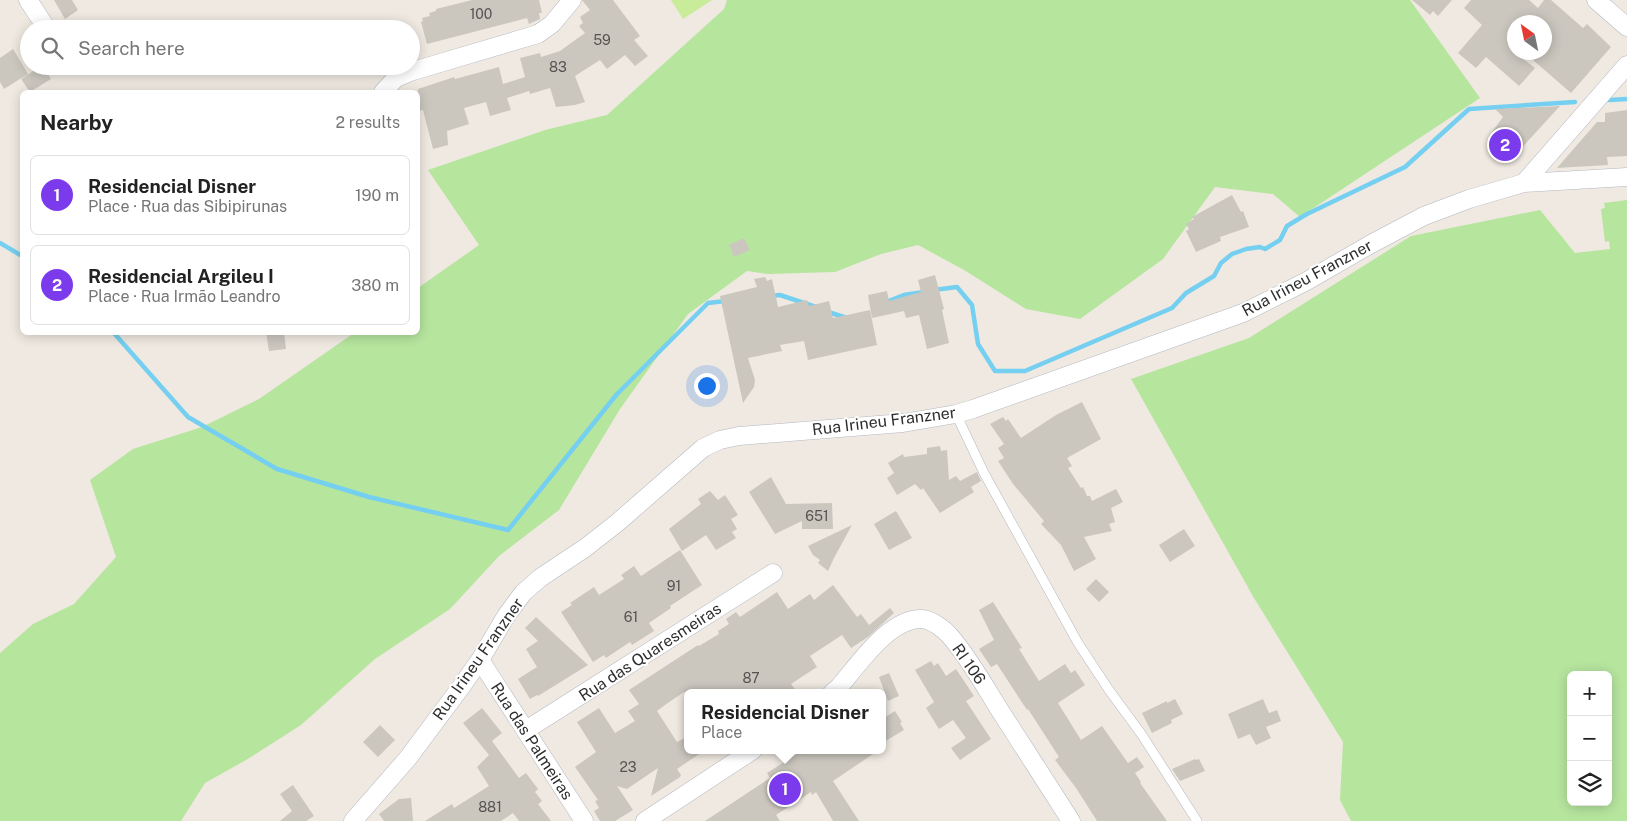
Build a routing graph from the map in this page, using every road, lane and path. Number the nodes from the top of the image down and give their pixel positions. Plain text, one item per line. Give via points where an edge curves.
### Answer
1 (28, 0) edge
2 (572, 0) edge
3 (1596, 0) edge
4 (41, 20) edge
5 (1627, 27) edge
6 (1627, 65) edge
7 (420, 69) edge
8 (403, 75) edge
9 (385, 90) edge
10 (1627, 177) edge
11 (1524, 183) junction
12 (956, 414) junction
13 (773, 573) dead end
14 (480, 660) junction
15 (837, 689) edge
16 (526, 730) junction
17 (747, 754) edge
18 (353, 821) edge
19 (584, 821) edge
20 (645, 821) edge
21 (1071, 821) edge
22 (1197, 821) edge

1 - 4 street
2 - 7 street via 552,24 538,34
3 - 5 street
6 - 11 street
8 - 9 street
10 - 11 street, Rua Irineu Franzner
11 - 12 street, Rua Irineu Franzner via 1424,216 1243,313
12 - 14 street, Rua Irineu Franzner via 903,422 739,436 703,448 617,524 540,578 524,593
12 - 22 lane via 984,473 1078,643
13 - 16 street, Rua das Quaresmeiras
14 - 16 street, Rua das Palmeiras
14 - 18 street, Rua Irineu Franzner via 408,758
15 - 21 street, RI 106 via 883,636 895,627 923,619 938,625 977,673
16 - 19 street, Rua das Palmeiras
17 - 20 street

